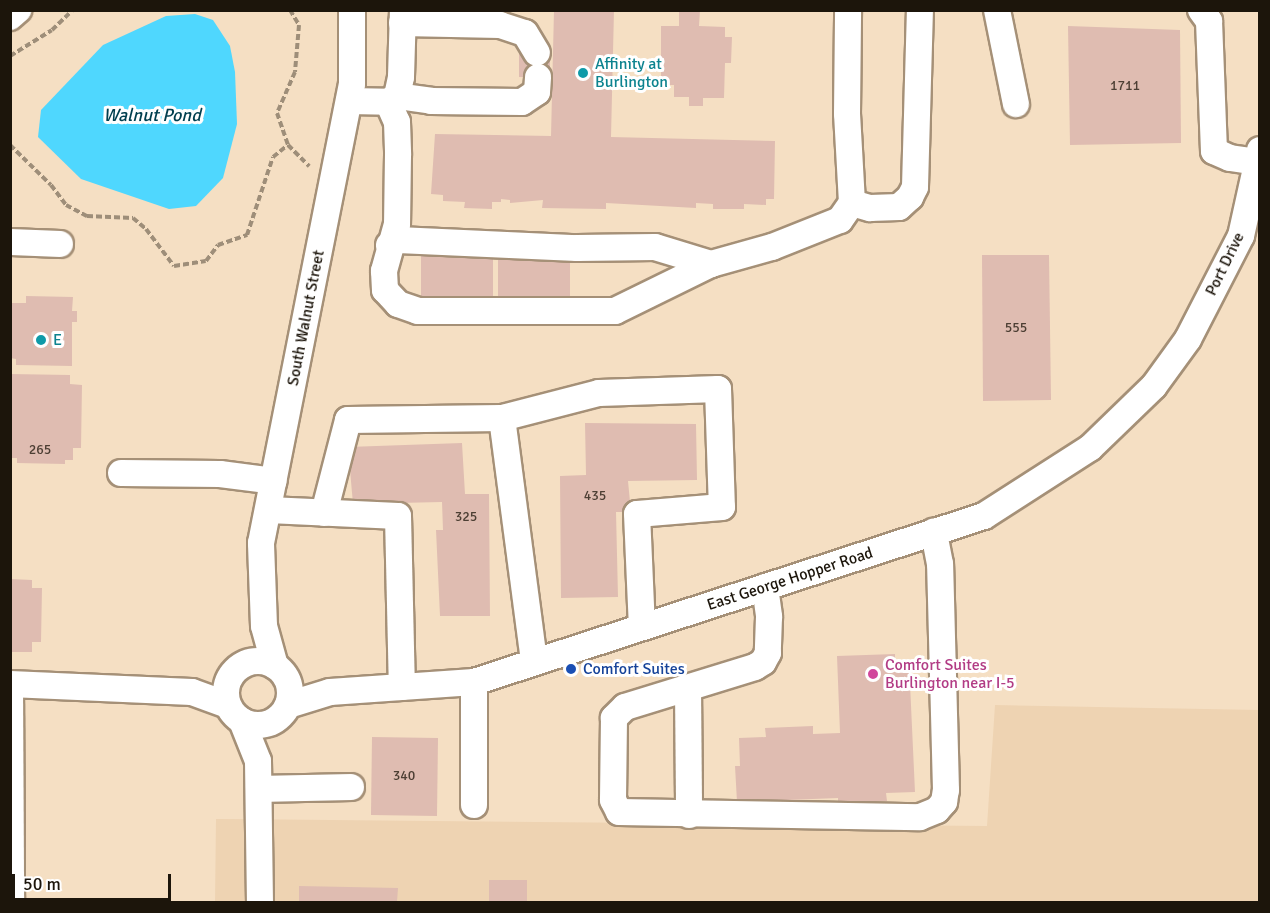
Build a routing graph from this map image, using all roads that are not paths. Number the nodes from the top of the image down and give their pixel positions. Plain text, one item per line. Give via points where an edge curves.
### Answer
1 (18, 10) edge
2 (352, 10) edge
3 (848, 10) edge
4 (920, 10) edge
5 (997, 10) edge
6 (1201, 10) edge
7 (10, 17) edge
8 (403, 17) edge
9 (392, 99) junction
10 (349, 101) junction
11 (1016, 104) dead end
12 (1258, 156) edge
13 (1254, 200) edge
14 (852, 203) junction
15 (10, 242) edge
16 (60, 244) dead end
17 (389, 245) junction
18 (711, 264) junction
19 (1188, 339) joint
20 (502, 418) junction
21 (122, 473) dead end
22 (274, 481) junction
23 (268, 510) junction
24 (324, 513) junction
25 (934, 532) junction
26 (765, 587) junction
27 (264, 626) junction
28 (642, 627) junction
29 (534, 662) junction
30 (281, 672) junction
31 (235, 673) junction
32 (474, 682) junction
33 (10, 685) edge
34 (402, 687) junction
35 (688, 688) junction
36 (192, 692) junction
37 (330, 692) junction
38 (284, 710) junction
39 (235, 713) junction
40 (258, 761) junction
41 (351, 787) dead end
42 (259, 789) junction
43 (474, 805) dead end
44 (689, 815) junction
45 (11, 903) edge
46 (260, 903) edge

1 - 7 street
2 - 10 street, South Walnut Street
3 - 14 street via 847,114
4 - 14 street via 915,187 899,207 870,208
5 - 11 street
6 - 12 street via 1209,21 1214,151 1230,158
8 - 9 street via 402,77
8 - 9 street via 500,24 525,33 538,65 537,92 522,102
9 - 10 street
9 - 17 street via 397,122 397,224
10 - 22 street, South Walnut Street
12 - 13 street, Port Drive
13 - 19 street, Port Drive via 1241,236
14 - 18 street via 840,220 772,247
15 - 16 street
17 - 18 street via 398,240 577,248 655,247
17 - 18 street via 385,290 398,304 418,311 615,311
19 - 25 street, East George Hopper Road via 1154,386 1090,448 984,516
20 - 24 street via 348,420
20 - 28 street via 599,393 718,389 722,507 637,514
20 - 29 street
21 - 22 street via 220,474
22 - 23 street, South Walnut Street
23 - 24 street
23 - 27 street, South Walnut Street via 261,543
24 - 34 street via 398,516
25 - 26 street, East George Hopper Road
25 - 44 street via 940,564 946,790 938,810 920,818
26 - 28 street, East George Hopper Road
26 - 35 street via 769,617 766,658 755,667
27 - 30 street, South Walnut Street
27 - 31 street
28 - 29 street, East George Hopper Road
29 - 32 street, East George Hopper Road
30 - 31 street via 257,661
30 - 37 street, East George Hopper Road
30 - 38 street via 290,688
31 - 36 street
31 - 39 street via 226,688
32 - 34 street, East George Hopper Road
32 - 43 street
33 - 36 street
33 - 45 street
34 - 37 street, East George Hopper Road
35 - 44 street
35 - 44 street via 625,707 614,718 613,800 615,809 624,814
36 - 39 street
37 - 38 street, East George Hopper Road
38 - 39 street via 262,724
38 - 40 street
39 - 40 street
40 - 42 street
41 - 42 street
42 - 46 street

